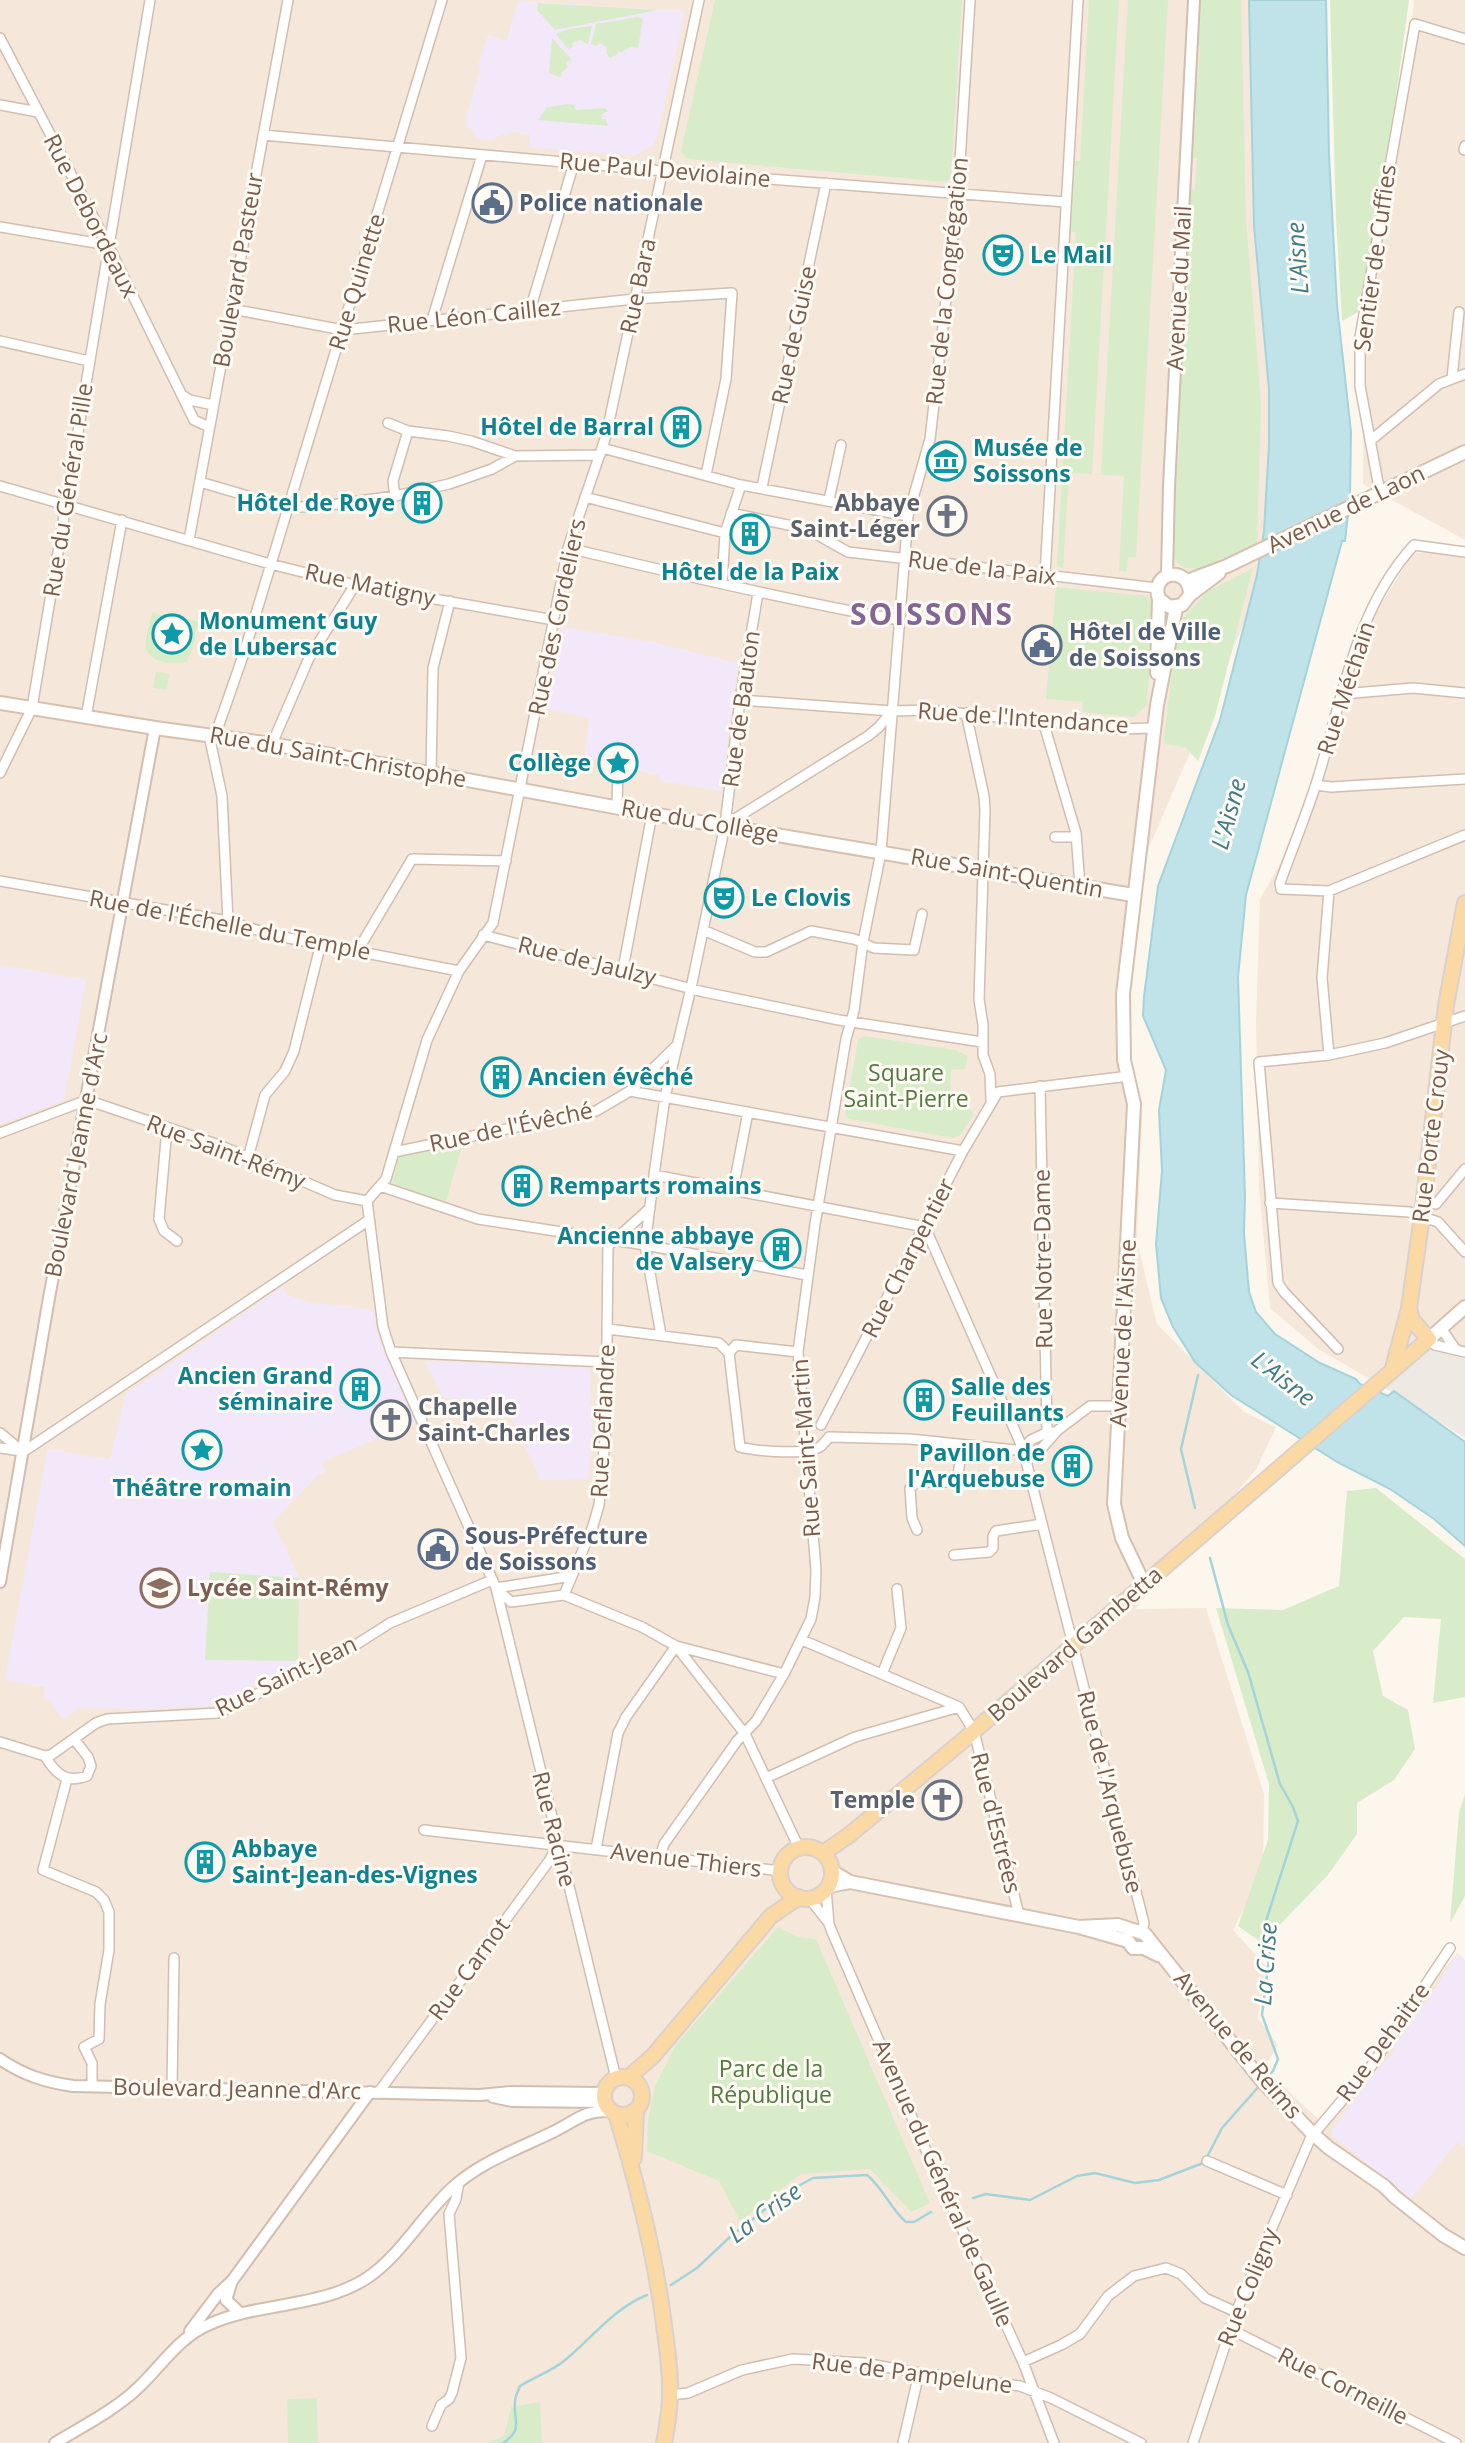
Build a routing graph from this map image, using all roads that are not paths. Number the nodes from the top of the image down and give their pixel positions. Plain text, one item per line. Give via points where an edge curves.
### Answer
1 (150, 0) edge
2 (288, 0) edge
3 (442, 0) edge
4 (699, 0) edge
5 (970, 0) edge
6 (1078, 0) edge
7 (1194, 0) edge
8 (0, 38) edge
9 (1465, 39) edge
10 (0, 106) edge
11 (38, 112) junction
12 (263, 135) junction
13 (398, 147) junction
14 (482, 155) junction
15 (574, 163) junction
16 (664, 171) junction
17 (826, 183) junction
18 (958, 194) junction
19 (1066, 202) junction
20 (0, 227) edge
21 (108, 245) junction
22 (118, 266) junction
23 (104, 272) junction
24 (635, 299) junction
25 (232, 309) junction
26 (530, 310) junction
27 (1460, 312) dead end
28 (432, 320) junction
29 (343, 330) junction
30 (0, 341) edge
31 (89, 361) junction
32 (1465, 374) edge
33 (1452, 378) junction
34 (181, 394) junction
35 (213, 405) junction
36 (388, 423) dead end
37 (209, 427) junction
38 (408, 431) junction
39 (1370, 441) junction
40 (841, 446) dead end
41 (601, 452) junction
42 (1465, 452) edge
43 (515, 456) junction
44 (706, 475) junction
45 (201, 482) junction
46 (741, 485) junction
47 (0, 486) edge
48 (762, 487) junction
49 (1377, 495) junction
50 (395, 496) junction
51 (585, 497) junction
52 (829, 500) junction
53 (65, 505) junction
54 (288, 508) junction
55 (731, 513) junction
56 (908, 516) junction
57 (122, 520) junction
58 (725, 533) junction
59 (189, 540) junction
60 (568, 548) junction
61 (1465, 552) edge
62 (904, 559) junction
63 (270, 565) junction
64 (1227, 566) junction
65 (1045, 575) junction
66 (1167, 576) junction
67 (1187, 581) junction
68 (722, 583) junction
69 (355, 584) junction
70 (758, 593) junction
71 (1158, 594) junction
72 (1190, 595) junction
73 (450, 601) junction
74 (1176, 608) junction
75 (554, 620) junction
76 (899, 620) junction
77 (1465, 693) edge
78 (1342, 694) junction
79 (740, 699) junction
80 (0, 703) edge
81 (1157, 705) junction
82 (32, 708) junction
83 (892, 710) junction
84 (966, 713) junction
85 (86, 716) junction
86 (1042, 721) junction
87 (155, 728) junction
88 (1154, 728) junction
89 (212, 736) junction
90 (272, 744) junction
91 (618, 766) dead end
92 (0, 773) edge
93 (431, 773) junction
94 (1465, 779) edge
95 (1316, 785) junction
96 (520, 789) junction
97 (617, 807) junction
98 (652, 814) junction
99 (725, 825) junction
100 (1465, 835) edge
101 (1055, 837) dead end
102 (1076, 837) junction
103 (881, 852) junction
104 (506, 861) junction
105 (983, 869) junction
106 (0, 881) edge
107 (1083, 887) junction
108 (1329, 891) junction
109 (1133, 895) junction
110 (123, 903) junction
111 (1465, 903) edge
112 (922, 914) dead end
113 (228, 921) junction
114 (703, 930) junction
115 (1463, 932) edge
116 (483, 935) junction
117 (863, 942) junction
118 (321, 943) junction
119 (358, 950) junction
120 (623, 969) junction
121 (459, 971) junction
122 (691, 988) junction
123 (1465, 1016) edge
124 (851, 1022) junction
125 (1444, 1023) junction
126 (982, 1042) junction
127 (677, 1045) junction
128 (1329, 1055) junction
129 (990, 1074) junction
130 (1129, 1076) junction
131 (1040, 1086) junction
132 (630, 1091) junction
133 (998, 1094) junction
134 (665, 1097) junction
135 (87, 1100) junction
136 (748, 1112) junction
137 (831, 1127) junction
138 (167, 1128) junction
139 (0, 1133) edge
140 (963, 1151) junction
141 (394, 1152) junction
142 (248, 1158) junction
143 (1465, 1169) edge
144 (654, 1175) junction
145 (380, 1185) junction
146 (733, 1190) junction
147 (367, 1201) junction
148 (1270, 1203) junction
149 (818, 1207) junction
150 (1427, 1207) junction
151 (650, 1208) junction
152 (369, 1220) junction
153 (1438, 1222) junction
154 (925, 1227) junction
155 (177, 1241) dead end
156 (612, 1241) junction
157 (645, 1245) junction
158 (1465, 1252) edge
159 (807, 1275) junction
160 (1465, 1307) edge
161 (1409, 1308) junction
162 (1441, 1328) junction
163 (607, 1329) junction
164 (661, 1335) junction
165 (1429, 1339) junction
166 (1338, 1349) dead end
167 (1460, 1351) edge
168 (391, 1352) junction
169 (797, 1352) junction
170 (729, 1353) junction
171 (607, 1362) junction
172 (1393, 1369) junction
173 (1120, 1406) junction
174 (803, 1422) junction
175 (821, 1425) junction
176 (1058, 1430) junction
177 (1047, 1432) junction
178 (0, 1433) edge
179 (829, 1437) junction
180 (962, 1445) junction
181 (0, 1448) edge
182 (1023, 1449) junction
183 (806, 1450) junction
184 (23, 1452) junction
185 (1042, 1524) junction
186 (917, 1530) dead end
187 (954, 1555) dead end
188 (572, 1576) junction
189 (0, 1582) edge
190 (494, 1584) junction
191 (1144, 1584) junction
192 (897, 1590) dead end
193 (564, 1595) junction
194 (511, 1602) junction
195 (503, 1617) junction
196 (802, 1640) junction
197 (1073, 1645) junction
198 (676, 1646) junction
199 (784, 1674) junction
200 (882, 1674) junction
201 (959, 1707) junction
202 (974, 1731) junction
203 (746, 1734) junction
204 (74, 1739) junction
205 (0, 1742) edge
206 (45, 1756) junction
207 (766, 1778) junction
208 (67, 1779) junction
209 (424, 1830) dead end
210 (558, 1845) junction
211 (799, 1848) junction
212 (596, 1849) junction
213 (660, 1857) junction
214 (829, 1862) junction
215 (782, 1878) junction
216 (850, 1882) junction
217 (827, 1888) junction
218 (804, 1898) junction
219 (1019, 1915) junction
220 (772, 1916) junction
221 (829, 1924) junction
222 (1139, 1938) junction
223 (1451, 1948) dead end
224 (174, 1958) dead end
225 (653, 2056) junction
226 (0, 2059) edge
227 (622, 2078) junction
228 (92, 2086) junction
229 (172, 2088) junction
230 (641, 2089) junction
231 (374, 2092) junction
232 (609, 2105) junction
233 (636, 2110) junction
234 (1313, 2134) junction
235 (1207, 2161) dead end
236 (634, 2170) junction
237 (459, 2182) junction
238 (1287, 2195) junction
239 (433, 2209) junction
240 (449, 2214) junction
241 (1465, 2248) edge
242 (232, 2281) junction
243 (1236, 2312) junction
244 (240, 2313) junction
245 (1230, 2329) junction
246 (187, 2336) junction
247 (1023, 2362) junction
248 (919, 2372) junction
249 (1033, 2391) junction
250 (670, 2395) junction
251 (432, 2426) dead end
252 (55, 2443) edge
253 (664, 2443) edge
254 (903, 2443) edge
255 (1054, 2443) edge
256 (1141, 2443) edge
257 (1193, 2443) edge
258 (1456, 2443) edge

1 - 21 street, Rue du Général Pille
2 - 12 street, Boulevard Pasteur
3 - 13 street, Rue Quinette
4 - 16 street, Rue Bara
5 - 18 street, Rue de la Congrégation
6 - 19 street
7 - 66 street, Avenue du Mail
8 - 11 street, Rue Debordeaux
9 - 39 street, Sentier de Cuffies via 1415,24 1360,337 1360,386
10 - 11 street
11 - 21 street, Rue Debordeaux
12 - 13 street, Rue Paul Deviolaine
12 - 25 street, Boulevard Pasteur
13 - 14 street, Rue Paul Deviolaine
13 - 29 street, Rue Quinette
14 - 15 street, Rue Paul Deviolaine
14 - 28 street
15 - 16 street, Rue Paul Deviolaine
15 - 26 street
16 - 17 street, Rue Paul Deviolaine
16 - 24 street, Rue Bara
17 - 18 street, Rue Paul Deviolaine
17 - 48 street, Rue de Guise
18 - 19 street, Rue Paul Deviolaine
18 - 56 street, Rue de la Congrégation via 930,439
19 - 65 street
20 - 21 street
21 - 22 street, Rue Debordeaux
21 - 23 street, Rue du Général Pille
22 - 23 street
22 - 34 street, Rue Debordeaux
23 - 31 street, Rue du Général Pille
24 - 26 street, Rue Léon Caillez
24 - 41 street, Rue Bara
24 - 44 street, Rue Léon Caillez via 732,293 726,379
25 - 29 street, Rue Léon Caillez
25 - 35 street, Boulevard Pasteur
26 - 28 street, Rue Léon Caillez
27 - 33 street
28 - 29 street, Rue Léon Caillez
29 - 54 street, Rue Quinette
30 - 31 street
31 - 53 street, Rue du Général Pille
32 - 33 street
33 - 39 street
34 - 35 street
34 - 37 street, Rue Debordeaux via 194,420
35 - 37 street, Boulevard Pasteur
36 - 38 street
37 - 45 street, Boulevard Pasteur
38 - 43 street via 448,436
38 - 50 street via 393,481
39 - 49 street, Sentier de Cuffies
40 - 52 street
41 - 43 street
41 - 44 street
41 - 51 street, Rue des Cordeliers
42 - 49 main road, Avenue de Laon
43 - 50 street via 449,484
44 - 46 street
45 - 54 street
45 - 59 street, Boulevard Pasteur
46 - 48 street
46 - 55 street
47 - 53 street, Rue Matigny
48 - 52 street
49 - 64 main road, Avenue de Laon
50 - 54 street
51 - 58 street
51 - 60 street, Rue des Cordeliers
52 - 56 street
53 - 57 street, Rue Matigny
53 - 82 street, Rue du Général Pille
54 - 63 street, Rue Quinette
55 - 58 street
55 - 62 street, Rue de la Paix via 807,529 848,552
56 - 62 street, Rue de la Congrégation
57 - 59 street, Rue Matigny
57 - 85 street
58 - 68 street
59 - 63 street, Rue Matigny
60 - 68 street
60 - 75 street, Rue des Cordeliers
61 - 78 street, Rue Méchain via 1418,544 1411,548 1377,597 1356,644
62 - 65 street, Rue de la Paix
62 - 76 street, Rue de la Congrégation
63 - 69 street, Rue Matigny
63 - 89 street, Rue Quinette via 244,653
64 - 67 main road, Avenue de Laon
64 - 72 main road, Avenue de Laon
65 - 71 street, Rue de la Paix
66 - 67 main road via 1182,576
66 - 71 main road via 1161,580
67 - 72 main road
68 - 70 street
69 - 73 street, Rue Matigny
69 - 90 street via 309,658
70 - 76 street
70 - 79 street, Rue de Bauton
71 - 74 main road via 1164,604
71 - 81 main road
72 - 74 main road
73 - 75 street, Rue Matigny
73 - 93 street via 433,668
74 - 81 main road
75 - 96 street, Rue des Cordeliers
76 - 83 street, Rue de la Congrégation
77 - 78 street via 1413,688
78 - 95 street, Rue Méchain
79 - 83 street, Rue de l'Intendance
79 - 99 street, Rue de Bauton
80 - 82 main road, Rue du Saint-Christophe
81 - 88 main road, Avenue de l'Aisne
82 - 85 main road, Rue du Saint-Christophe
82 - 92 street, Rue du Général Pille
83 - 84 street, Rue de l'Intendance
83 - 99 street via 868,736
83 - 103 street, Rue de la Congrégation
84 - 86 street, Rue de l'Intendance
84 - 105 street via 984,796
85 - 87 main road, Rue du Saint-Christophe
86 - 88 street, Rue de l'Intendance
86 - 102 street
87 - 89 main road, Rue du Saint-Christophe
87 - 110 street, Boulevard Jeanne d'Arc
88 - 109 main road, Avenue de l'Aisne
89 - 90 main road, Rue du Saint-Christophe
89 - 113 street via 222,796
90 - 93 main road, Rue du Saint-Christophe
91 - 97 street
93 - 96 main road, Rue du Saint-Christophe
94 - 95 street
95 - 108 street, Rue Méchain via 1280,883 1281,889
96 - 97 main road, Rue du Collège
96 - 104 street, Rue des Cordeliers
97 - 98 main road, Rue du Collège
98 - 99 main road, Rue du Collège
98 - 120 street
99 - 103 main road, Rue du Collège
99 - 114 street, Rue de Bauton
100 - 108 street
101 - 102 street
102 - 107 street
103 - 105 main road, Rue Saint-Quentin
103 - 117 street, Rue Saint-Martin
104 - 116 street, Rue des Cordeliers via 493,923
104 - 119 street via 412,859
105 - 107 main road, Rue Saint-Quentin
105 - 126 street
106 - 110 street, Rue de l'Échelle du Temple
107 - 109 main road, Rue Saint-Quentin
108 - 128 street via 1322,978
109 - 130 main road, Avenue de l'Aisne via 1122,1021
110 - 113 street, Rue de l'Échelle du Temple
110 - 135 street, Boulevard Jeanne d'Arc
111 - 115 main road, Rue Porte Crouy
112 - 117 street via 914,950 874,948
113 - 118 street, Rue de l'Échelle du Temple
114 - 117 street via 766,952 811,931
114 - 122 street, Rue de Bauton
115 - 125 main road, Rue Porte Crouy
116 - 120 street, Rue de Jaulzy
116 - 121 street, Rue des Cordeliers
117 - 124 street, Rue Saint-Martin
118 - 119 street, Rue de l'Échelle du Temple
118 - 142 street via 293,1051 265,1095
119 - 121 street, Rue de l'Échelle du Temple
120 - 122 street, Rue de Jaulzy
121 - 141 street, Rue des Cordeliers via 427,1040
122 - 124 street, Rue de Jaulzy
122 - 127 street, Rue de Bauton
123 - 125 street
124 - 126 street, Rue de Jaulzy
124 - 137 street, Rue Saint-Martin
125 - 128 street
125 - 150 main road, Rue Porte Crouy
126 - 129 street
127 - 132 street, Rue de l'Évêché
127 - 134 street, Rue de Bauton
128 - 148 street via 1259,1062
129 - 133 street
129 - 133 street
130 - 131 street
130 - 173 main road, Avenue de l'Aisne via 1134,1104
131 - 133 street
131 - 177 street, Rue Notre-Dame
132 - 134 street
132 - 141 street, Rue de l'Évêché via 596,1111
133 - 140 street, Rue Charpentier
134 - 136 street
134 - 144 street, Rue de Bauton
135 - 138 street, Rue Saint-Rémy
135 - 139 street
135 - 184 street, Boulevard Jeanne d'Arc
136 - 137 street
136 - 146 street
137 - 140 street
137 - 149 street, Rue Saint-Martin
138 - 142 street, Rue Saint-Rémy
138 - 155 street via 159,1219 164,1231
140 - 154 street, Rue Charpentier
141 - 145 street, Rue des Cordeliers
142 - 147 street, Rue Saint-Rémy via 335,1195
143 - 150 street
144 - 146 street
144 - 151 street, Rue de Bauton
145 - 147 street, Rue des Cordeliers
145 - 156 street via 478,1219
146 - 149 street
147 - 152 street
148 - 150 street via 1409,1212
148 - 166 street via 1278,1283
149 - 154 street
149 - 159 street, Rue Saint-Martin
150 - 153 street
150 - 153 street
150 - 161 main road, Rue Porte Crouy
151 - 156 street
151 - 157 street, Rue de Bauton
152 - 168 street via 383,1327
152 - 184 street
153 - 158 street
154 - 175 street, Rue Charpentier
154 - 182 street, Rue de l'Arquebuse
156 - 157 street
156 - 163 street, Rue Deflandre via 608,1246
157 - 159 street
157 - 164 street, Rue de Bauton
159 - 169 street, Rue Saint-Martin
160 - 162 main road
161 - 165 main road via 1412,1320
161 - 172 main road, Rue Porte Crouy
162 - 165 main road
162 - 167 street
163 - 164 street
163 - 171 street, Rue Deflandre
164 - 170 street via 719,1343
165 - 167 street
165 - 172 main road, Boulevard Gambetta
168 - 171 street
168 - 190 street
169 - 170 street via 736,1345
169 - 174 street, Rue Saint-Martin
170 - 183 street via 740,1447
171 - 188 street, Rue Deflandre via 599,1505
172 - 191 main road, Boulevard Gambetta
173 - 176 street via 1090,1406
173 - 191 main road, Avenue de l'Aisne via 1114,1504 1122,1538
174 - 175 street
174 - 183 street, Rue Saint-Martin
175 - 179 street
176 - 177 street
176 - 182 street via 1041,1449
177 - 182 street
178 - 184 street
179 - 180 street
179 - 183 street via 822,1446
180 - 182 street
180 - 186 street via 955,1479 917,1482 910,1488
181 - 184 street
182 - 185 street, Rue de l'Arquebuse
183 - 196 street, Rue Saint-Martin via 816,1584 811,1619
184 - 189 street, Boulevard Jeanne d'Arc
185 - 187 street via 996,1531 989,1552
185 - 197 street, Rue de l'Arquebuse
188 - 190 street, Rue Saint-Jean
188 - 193 street, Rue Deflandre
190 - 194 street
190 - 195 street, Rue Racine
190 - 204 street, Rue Saint-Jean via 390,1623 346,1651 218,1713 107,1719
191 - 197 main road, Boulevard Gambetta
192 - 200 street via 901,1628
193 - 194 street
193 - 198 street
194 - 195 street
195 - 210 street, Rue Racine
196 - 199 street, Rue Saint-Martin
196 - 200 street
197 - 202 main road, Boulevard Gambetta
197 - 222 street, Rue de l'Arquebuse via 1144,1923
198 - 199 street
198 - 203 street
198 - 212 street via 618,1732
199 - 203 street, Rue Saint-Martin
200 - 201 street
201 - 202 street, Rue d'Estrées
201 - 207 street via 855,1737
202 - 214 main road, Boulevard Gambetta via 848,1836
202 - 219 street, Rue d'Estrées
203 - 207 street
203 - 213 street, Rue Saint-Martin via 664,1844
204 - 206 street, Rue Saint-Jean
204 - 208 street via 91,1766 87,1776
205 - 206 street
206 - 208 street
207 - 211 street
208 - 228 street via 43,1870 96,1892 109,1912 99,2039 84,2047 92,2063
209 - 210 street, Avenue Thiers
210 - 212 street, Avenue Thiers
210 - 227 street, Rue Racine
210 - 231 street, Rue Carnot
211 - 214 main road via 815,1848
211 - 215 main road via 783,1861
212 - 213 street, Avenue Thiers
213 - 215 street, Avenue Thiers
214 - 216 main road
214 - 217 main road
215 - 218 main road via 793,1895
215 - 220 main road
216 - 217 main road
216 - 219 main road
217 - 218 main road
217 - 221 street, Avenue du Général de Gaulle
218 - 220 main road
218 - 221 street, Avenue du Général de Gaulle
219 - 222 main road via 1079,1927 1126,1927
220 - 225 main road
221 - 247 street, Avenue du Général de Gaulle
222 - 234 main road, Avenue de Reims via 1165,1958 1265,2084
223 - 234 street, Rue Dehaitre via 1372,2064
224 - 229 street
225 - 227 main road
225 - 230 main road
226 - 228 street, Boulevard Jeanne d'Arc via 46,2082
227 - 230 main road via 636,2082
227 - 232 main road via 608,2084
228 - 229 street, Boulevard Jeanne d'Arc
229 - 231 street, Boulevard Jeanne d'Arc
230 - 233 main road
231 - 232 street, Boulevard Jeanne d'Arc via 511,2092
231 - 242 street, Rue Carnot
232 - 233 main road via 626,2115
232 - 236 main road
232 - 237 street via 481,2165
233 - 236 main road
234 - 238 street, Rue Coligny
234 - 241 main road, Avenue de Reims
235 - 238 street
236 - 250 main road via 657,2277
237 - 239 street
237 - 240 street
238 - 243 street, Rue Coligny
239 - 240 street
239 - 244 street via 386,2262 351,2287
240 - 251 street via 461,2358 452,2393
242 - 244 street via 226,2300
242 - 246 street, Rue Carnot
243 - 245 street, Rue Coligny
243 - 247 street via 1205,2298 1167,2267 1134,2276 1108,2296 1080,2333
244 - 246 street
245 - 257 street, Rue Coligny
245 - 258 street, Rue Corneille
246 - 252 street via 125,2400
247 - 249 street, Avenue du Général de Gaulle
248 - 249 street, Rue de Pampelune
248 - 250 street, Rue de Pampelune via 864,2362 793,2359 742,2370 688,2393
248 - 254 street
249 - 255 street, Avenue du Général de Gaulle
249 - 256 street, Rue de Pampelune
250 - 253 main road

